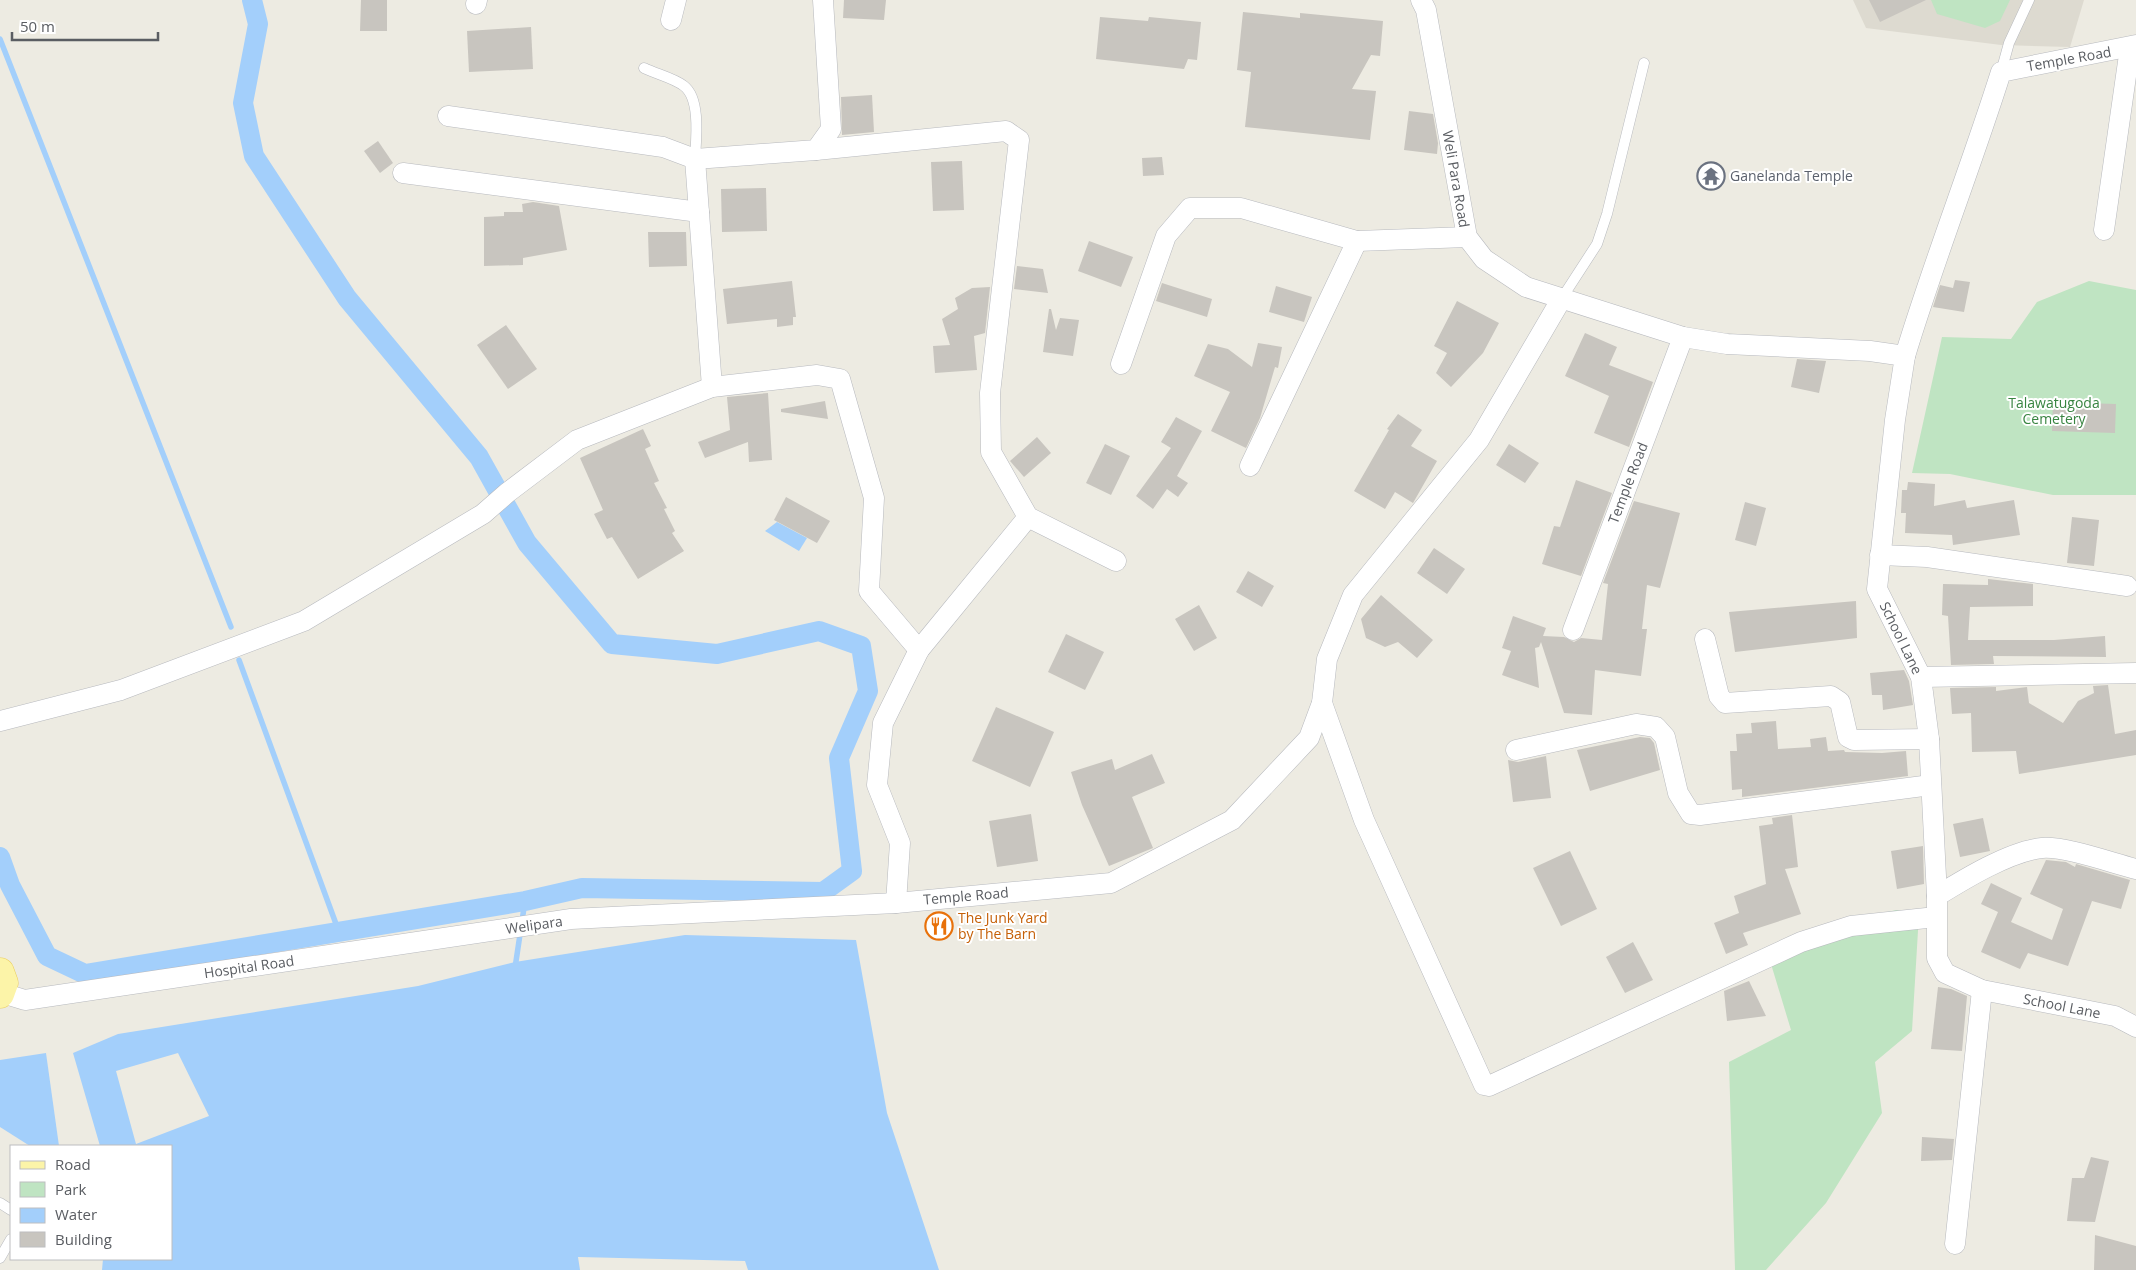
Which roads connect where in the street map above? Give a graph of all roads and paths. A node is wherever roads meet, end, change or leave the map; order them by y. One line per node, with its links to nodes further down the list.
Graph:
1 (676, 0): 5 (street)
2 (823, 0): 11 (street)
3 (1422, 0): 16 (street, Weli Para Road)
4 (2028, 0): 9 (lane)
5 (671, 20)
6 (2133, 47): 9 (street, Temple Road); 15 (street)
7 (1644, 63): 18 (lane)
8 (644, 68): 12 (lane)
9 (2001, 72): 20 (street, School Lane)
10 (448, 116): 12 (street)
11 (816, 150): 12 (street); 24 (street)
12 (695, 159): 14 (street)
13 (403, 173): 14 (street)
14 (699, 212): 22 (street)
15 (2104, 230)
16 (1467, 237): 17 (street); 18 (street, Weli Para Road)
17 (1357, 241): 21 (street); 23 (street)
18 (1562, 298): 19 (street, Weli Para Road); 33 (street)
19 (1683, 337): 20 (street); 28 (street, Temple Road)
20 (1905, 356): 25 (street, School Lane)
21 (1121, 364)
22 (712, 387): 30 (street); 34 (street)
23 (1250, 466)
24 (1028, 517): 26 (street); 30 (street)
25 (1880, 555): 27 (street); 32 (street, School Lane)
26 (1116, 561)
27 (2127, 586)
28 (1573, 630)
29 (1705, 639): 35 (street)
30 (920, 650): 40 (street)
31 (2136, 672): 32 (street)
32 (1921, 677): 35 (street, School Lane)
33 (1322, 702): 40 (street, Temple Road); 41 (street)
34 (0, 721)
35 (1929, 739): 37 (street, School Lane)
36 (1516, 750): 37 (street)
37 (1931, 785): 39 (street, School Lane)
38 (2136, 869): 39 (street)
39 (1936, 896): 41 (street, School Lane)
40 (896, 903): 42 (street, Temple Road)
41 (1936, 917): 45 (street, School Lane)
42 (571, 920): 43 (street, Welipara)
43 (497, 930): 44 (street, Hospital Road)
44 (1, 986)
45 (1982, 990): 46 (street, School Lane); 48 (street)
46 (2136, 1027)
47 (10, 1241): 49 (lane)
48 (1955, 1244)
49 (0, 1258)

